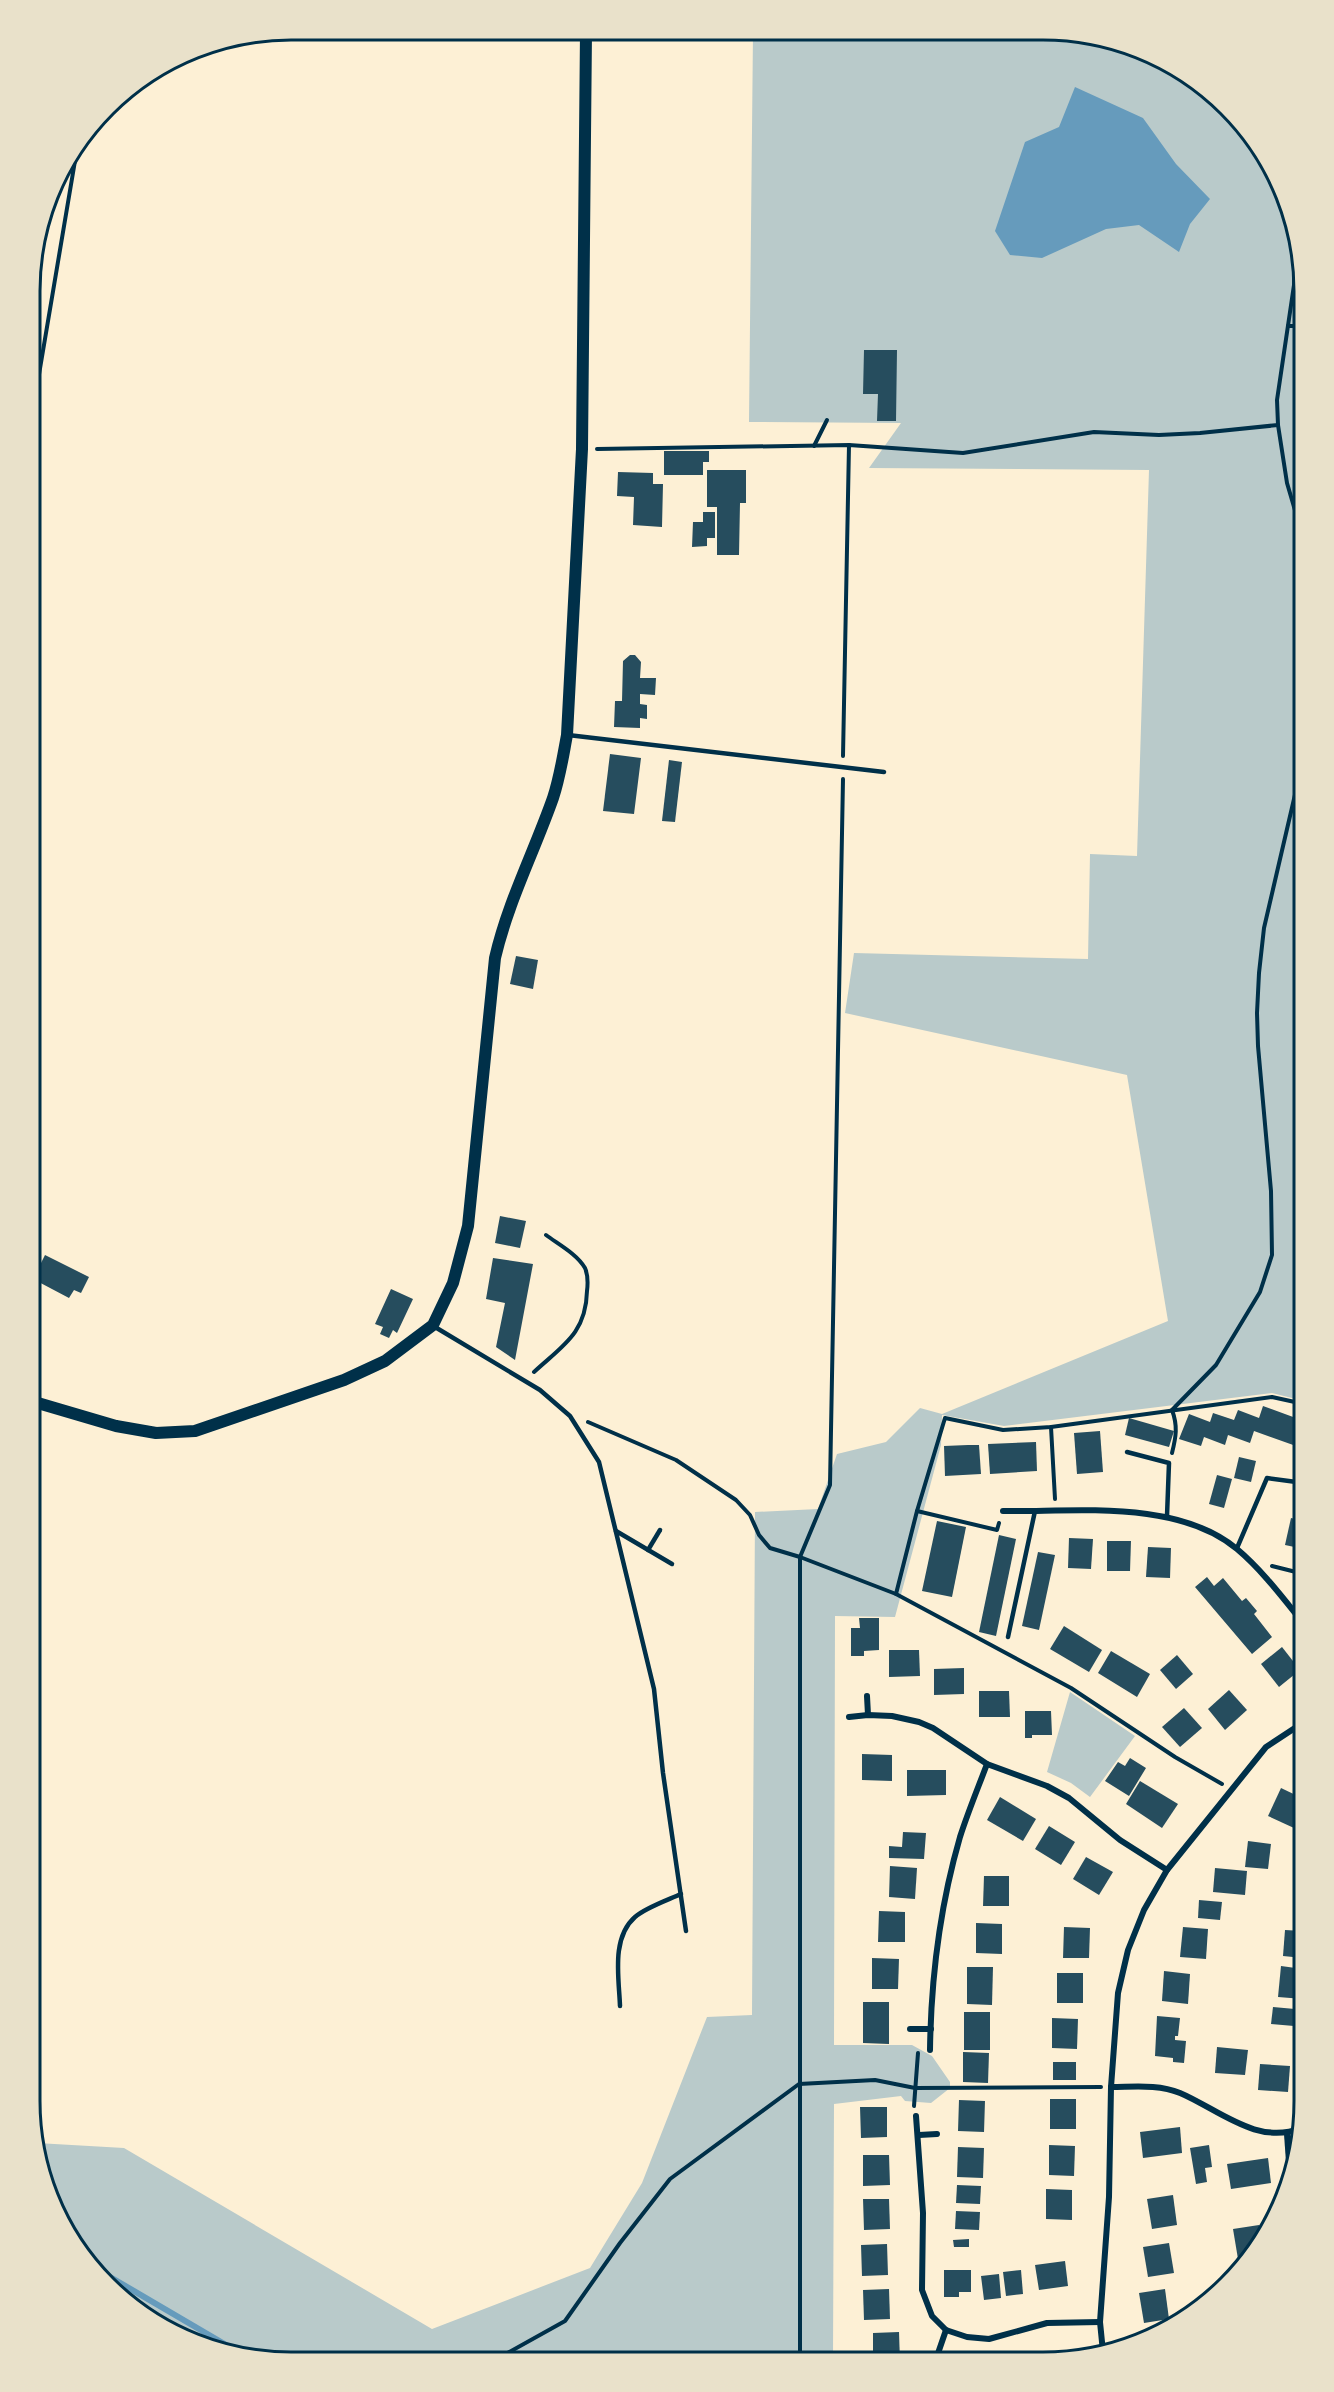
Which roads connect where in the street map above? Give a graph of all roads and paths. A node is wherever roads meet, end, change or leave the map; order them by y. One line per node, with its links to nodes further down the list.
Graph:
1 (586, 40): 11 (main road)
2 (74, 166): 6 (path)
3 (1294, 287): 4 (path)
4 (1288, 326): 5 (path); 8 (path)
5 (1294, 326)
6 (40, 369)
7 (827, 420): 10 (path)
8 (1278, 425): 9 (path); 12 (path)
9 (849, 445): 10 (path); 14 (path)
10 (814, 446): 11 (path)
11 (582, 449): 13 (main road)
12 (1294, 507)
13 (567, 735): 14 (lane); 18 (main road)
14 (843, 768): 15 (lane); 37 (path)
15 (884, 772)
16 (1294, 799): 22 (path)
17 (546, 1235): 19 (path)
18 (433, 1325): 19 (lane); 21 (main road)
19 (524, 1381): 23 (lane)
20 (1294, 1402): 22 (path)
21 (40, 1404)
22 (1172, 1410): 24 (path); 26 (path)
23 (570, 1416): 34 (lane); 37 (path)
24 (1051, 1427): 28 (path); 29 (path)
25 (1127, 1452): 26 (lane)
26 (1169, 1462): 32 (lane)
27 (1294, 1482): 35 (lane)
28 (1055, 1509): 31 (street); 32 (street)
29 (917, 1511): 30 (path); 39 (path)
30 (1003, 1511): 31 (street)
31 (1035, 1511): 41 (lane)
32 (1167, 1516): 35 (street)
33 (660, 1530): 36 (lane)
34 (616, 1531): 36 (lane); 49 (lane)
35 (1237, 1548): 40 (street)
36 (648, 1550): 38 (lane)
37 (800, 1557): 39 (path); 56 (path)
38 (672, 1564)
39 (896, 1594): 47 (path)
40 (1294, 1612)
41 (1008, 1637)
42 (867, 1696): 43 (street)
43 (868, 1715): 44 (street); 46 (street)
44 (849, 1717)
45 (1294, 1729): 47 (street)
46 (987, 1764): 48 (street); 53 (street)
47 (1231, 1789): 48 (street)
48 (1167, 1870): 57 (street)
49 (681, 1894): 50 (lane); 51 (lane)
50 (686, 1930)
51 (620, 2006)
52 (910, 2029): 53 (street)
53 (931, 2029): 54 (street)
54 (930, 2040): 55 (street); 58 (path)
55 (930, 2050)
56 (799, 2084): 58 (path); 68 (path); 69 (path)
57 (1111, 2087): 58 (path); 62 (street); 65 (street)
58 (915, 2088): 59 (path)
59 (916, 2116): 63 (street)
60 (1291, 2132): 62 (street)
61 (938, 2134): 63 (street)
62 (1287, 2134): 64 (street)
63 (919, 2135): 66 (street)
64 (1288, 2153)
65 (1100, 2322): 66 (street); 67 (street)
66 (946, 2330): 70 (street)
67 (1102, 2345)
68 (509, 2352)
69 (801, 2352)
70 (938, 2352)

